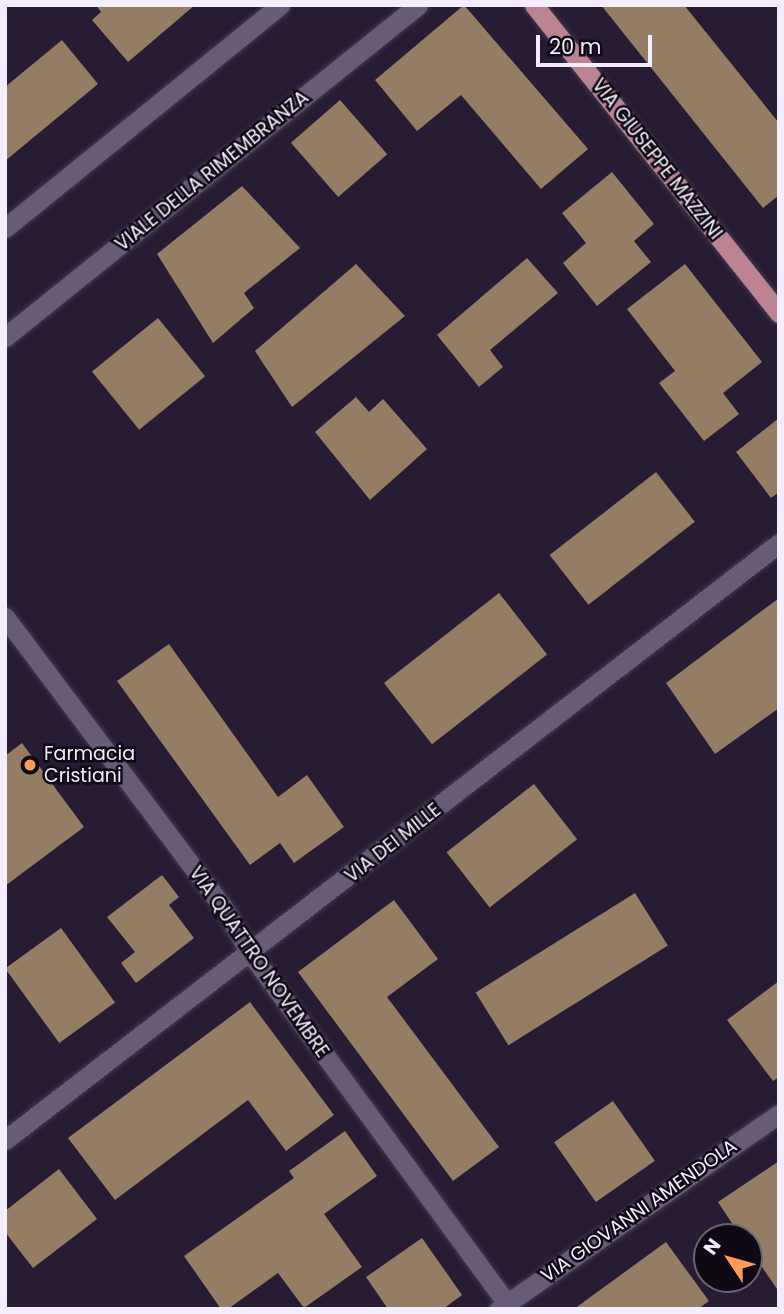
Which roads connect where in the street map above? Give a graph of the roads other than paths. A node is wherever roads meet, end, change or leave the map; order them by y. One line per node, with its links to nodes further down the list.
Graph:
1 (280, 5): 4 (street)
2 (418, 5): 6 (street, VIALE DELLA RIMEMBRANZA)
3 (534, 5): 5 (main road, VIA GIUSEPPE MAZZINI)
4 (5, 228)
5 (779, 313)
6 (5, 337)
7 (779, 543): 9 (street, VIA DEI MILLE)
8 (5, 617): 9 (street, VIA QUATTRO NOVEMBRE)
9 (251, 954): 11 (street, VIA DEI MILLE); 12 (street, VIA QUATTRO NOVEMBRE)
10 (779, 1114): 12 (street, VIA GIOVANNI AMENDOLA)
11 (5, 1140)
12 (506, 1307)

